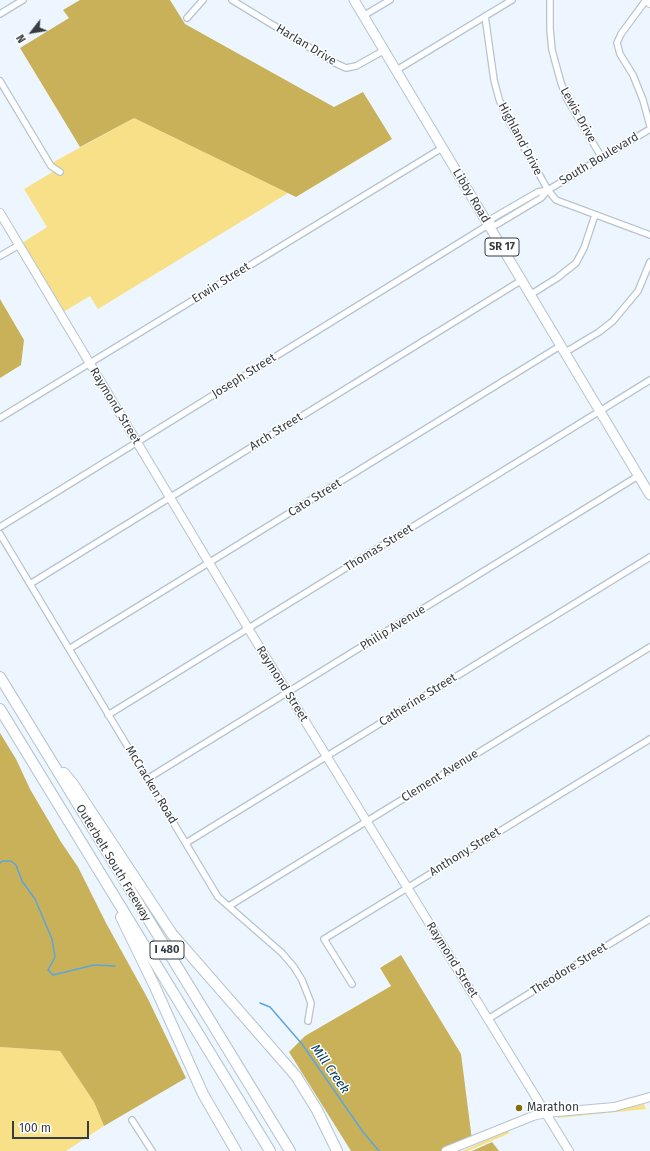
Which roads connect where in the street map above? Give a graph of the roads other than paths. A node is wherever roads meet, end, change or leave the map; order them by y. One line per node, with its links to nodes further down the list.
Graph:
1 (24, 0): 10 (street)
2 (203, 0): 13 (street)
3 (232, 0): 14 (street, Harlan Drive)
4 (354, 0): 11 (main road, Libby Road / SR 17)
5 (390, 0): 11 (street)
6 (512, 0): 12 (street)
7 (550, 0): 19 (street, Lewis Drive)
8 (646, 0): 9 (street); 17 (street)
9 (650, 3)
10 (0, 14)
11 (363, 16): 14 (main road, Libby Road / SR 17)
12 (486, 16): 15 (street); 21 (street, Highland Drive)
13 (187, 18)
14 (383, 51): 15 (main road, Libby Road / SR 17)
15 (395, 70): 18 (main road, Libby Road / SR 17)
16 (0, 81): 20 (street)
17 (650, 128): 19 (street, South Boulevard)
18 (442, 148): 24 (main road, Libby Road / SR 17); 32 (street, Erwin Street)
19 (602, 158): 21 (street, South Boulevard)
20 (60, 172)
21 (548, 190): 23 (street, Highland Drive); 24 (street, South Boulevard)
22 (0, 214): 26 (street, Raymond Street)
23 (595, 215): 25 (street, Highland Drive); 30 (street)
24 (488, 225): 29 (main road, Libby Road / SR 17); 36 (street, Joseph Street)
25 (650, 235)
26 (19, 245): 27 (street); 32 (street, Raymond Street)
27 (0, 256)
28 (650, 262): 31 (street, Cato Street)
29 (522, 280): 30 (main road, Libby Road / SR 17); 39 (street, Arch Street)
30 (530, 295): 31 (main road, Libby Road / SR 17)
31 (562, 349): 34 (main road, Libby Road / SR 17); 43 (street, Cato Street)
32 (89, 364): 35 (street, Erwin Street); 36 (street, Raymond Street)
33 (650, 380): 34 (street, Thomas Street)
34 (599, 412): 37 (main road, Libby Road / SR 17); 45 (street, Thomas Street)
35 (0, 418)
36 (136, 443): 39 (street, Raymond Street); 40 (street, Joseph Street)
37 (638, 476): 38 (main road, Libby Road / SR 17); 49 (street, Philip Avenue)
38 (650, 495)
39 (169, 498): 43 (street, Raymond Street); 44 (street, Arch Street)
40 (0, 526)
41 (0, 534): 44 (street, McCracken Road)
42 (650, 557): 54 (street, Catherine Street)
43 (209, 563): 45 (street, Raymond Street); 47 (street, Cato Street)
44 (30, 584): 47 (street, McCracken Road)
45 (248, 629): 49 (street, Raymond Street); 51 (street, Thomas Street)
46 (650, 647): 56 (street, Clement Avenue)
47 (69, 649): 51 (street, McCracken Road)
48 (0, 677): 53 (highway, Outerbelt South Freeway / I 480)
49 (287, 693): 54 (street, Raymond Street); 55 (street, Philip Avenue)
50 (0, 709): 58 (highway, Outerbelt South Freeway / I 480)
51 (108, 715): 55 (street, McCracken Road)
52 (650, 739): 59 (street, Anthony Street)
53 (44, 749): 71 (highway, Outerbelt South Freeway / I 480); 72 (highway)
54 (327, 757): 56 (street, Raymond Street); 57 (street, Catherine Street)
55 (147, 779): 57 (street, McCracken Road)
56 (366, 821): 59 (street, Raymond Street); 60 (street, Clement Avenue)
57 (186, 843): 60 (street, McCracken Road)
58 (109, 888): 69 (highway); 70 (highway, Outerbelt South Freeway / I 480)
59 (407, 888): 62 (street, Anthony Street); 63 (street, Raymond Street)
60 (229, 906): 64 (street, McCracken Road)
61 (650, 919): 63 (street, Theodore Street)
62 (352, 984)
63 (488, 1019): 66 (street, Raymond Street)
64 (308, 1021)
65 (650, 1097): 66 (street)
66 (546, 1113): 73 (street); 74 (street, Raymond Street)
67 (132, 1120): 68 (street)
68 (152, 1151)
69 (236, 1151)
70 (270, 1151)
71 (290, 1151)
72 (337, 1151)
73 (446, 1151)
74 (569, 1151)

